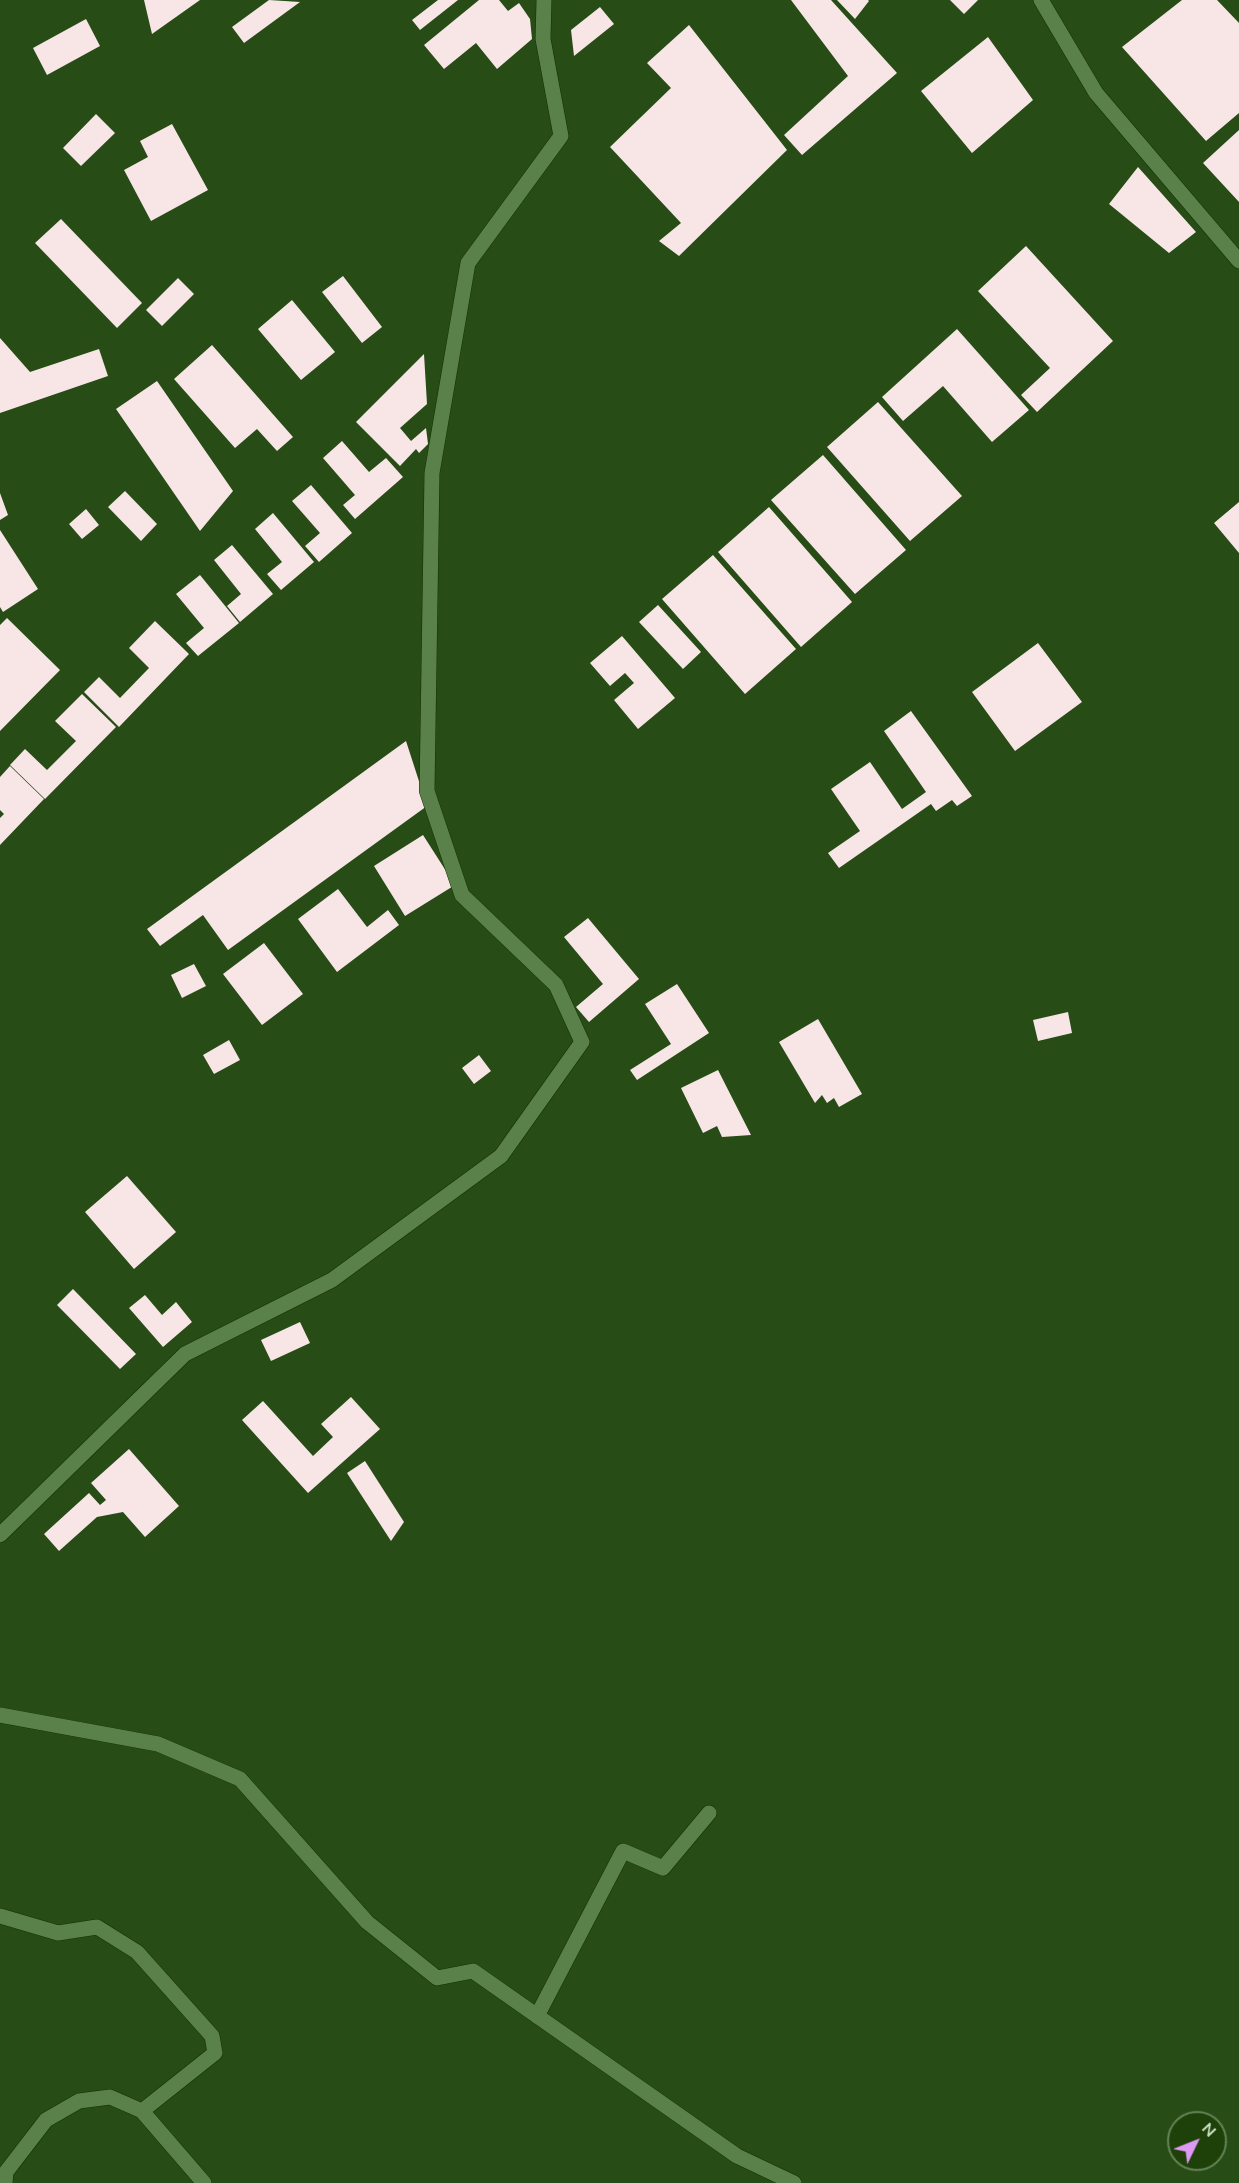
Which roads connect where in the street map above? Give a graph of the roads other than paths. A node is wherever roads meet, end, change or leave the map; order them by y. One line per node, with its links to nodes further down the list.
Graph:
1 (544, 0): 4 (street)
2 (1041, 0): 3 (street)
3 (1239, 261)
4 (0, 1535)
5 (0, 1715): 8 (street)
6 (709, 1813): 8 (street)
7 (0, 1916): 9 (street)
8 (537, 2016): 12 (street)
9 (142, 2111): 10 (street); 11 (street)
10 (5, 2183)
11 (204, 2183)
12 (794, 2183)

